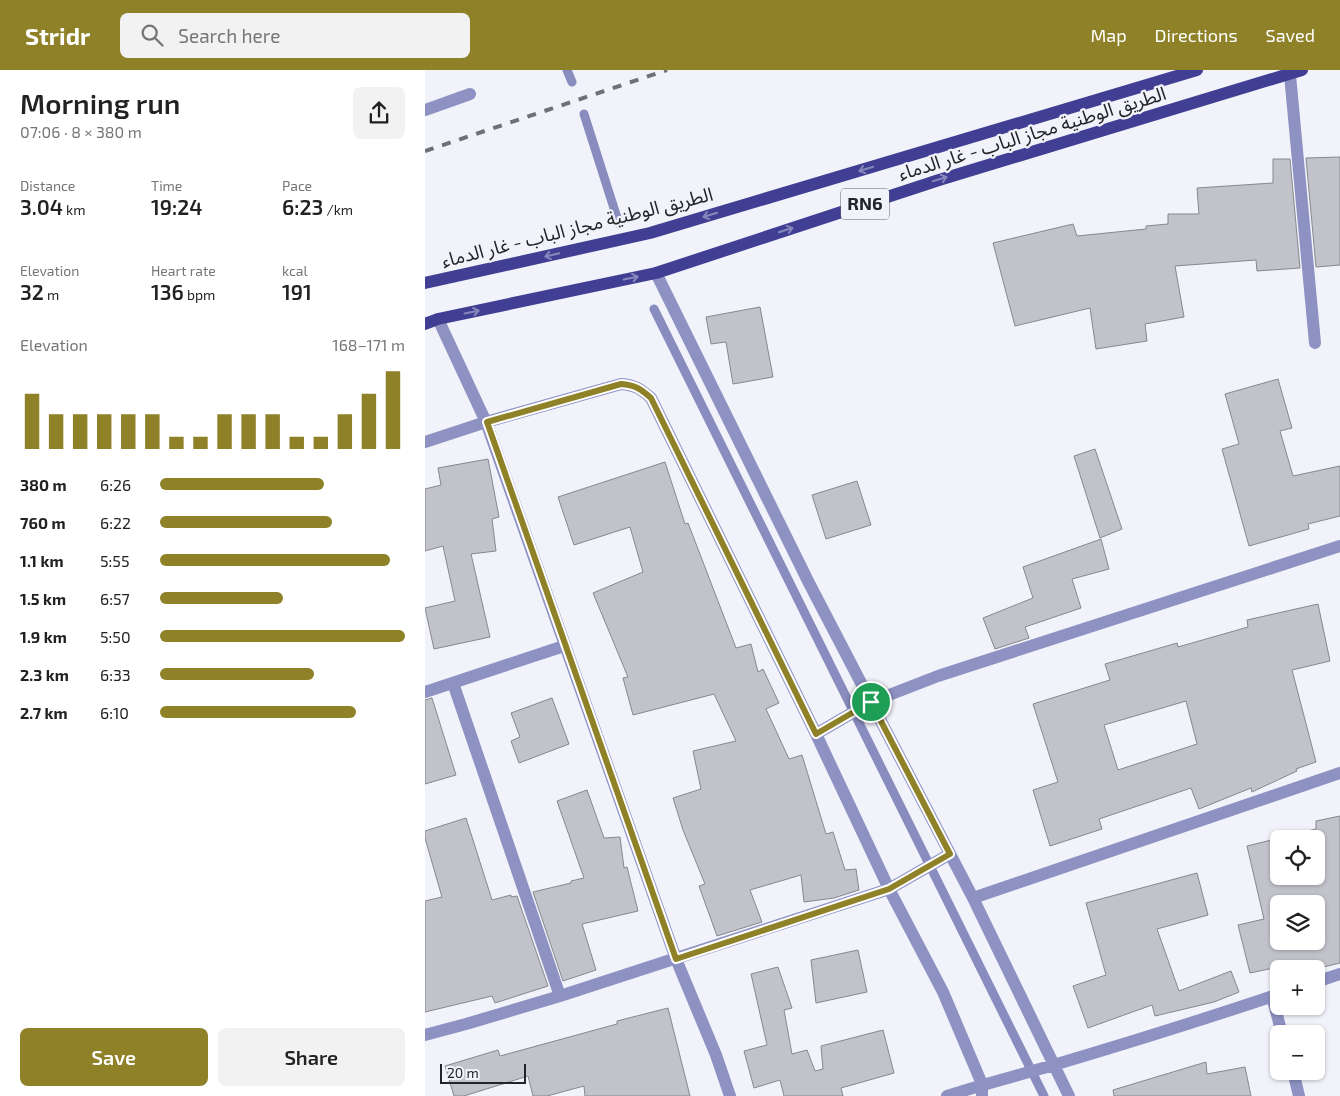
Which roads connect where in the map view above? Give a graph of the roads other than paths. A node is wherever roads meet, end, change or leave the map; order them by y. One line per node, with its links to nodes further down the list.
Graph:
1 (1197, 70): 6 (main road, الطريق الوطنية مجاز الباب - غار الدماء / RN6, one-way to 6)
2 (1296, 72): 5 (main road, الطريق الوطنية مجاز الباب - غار الدماء / RN6, one-way to 2); 9 (street)
3 (469, 94): 4 (street)
4 (425, 110)
5 (656, 273): 7 (main road, الطريق الوطنية مجاز الباب - غار الدماء / RN6, one-way to 5); 16 (street)
6 (425, 283)
7 (439, 319): 8 (main road, الطريق الوطنية مجاز الباب - غار الدماء / RN6); 10 (street)
8 (425, 324)
9 (1315, 343)
10 (487, 422): 11 (street); 13 (street); 17 (street)
11 (425, 442)
12 (1340, 546): 16 (street)
13 (564, 646): 14 (street); 22 (street)
14 (453, 683): 15 (street); 25 (street)
15 (425, 692)
16 (871, 702): 17 (street); 19 (street)
17 (816, 734): 20 (street)
18 (1340, 773): 21 (street)
19 (950, 854): 20 (street); 21 (street)
20 (889, 889): 22 (street); 30 (street)
21 (973, 898): 28 (street)
22 (676, 959): 25 (street); 31 (street)
23 (1340, 974): 24 (street)
24 (1325, 979)
25 (560, 996): 27 (street)
26 (1270, 997): 28 (street)
27 (425, 1034)
28 (1054, 1065): 30 (street); 33 (street)
29 (1295, 1080): 34 (street)
30 (982, 1090): 32 (street)
31 (730, 1096)
32 (947, 1096)
33 (1069, 1096)
34 (1299, 1096)

